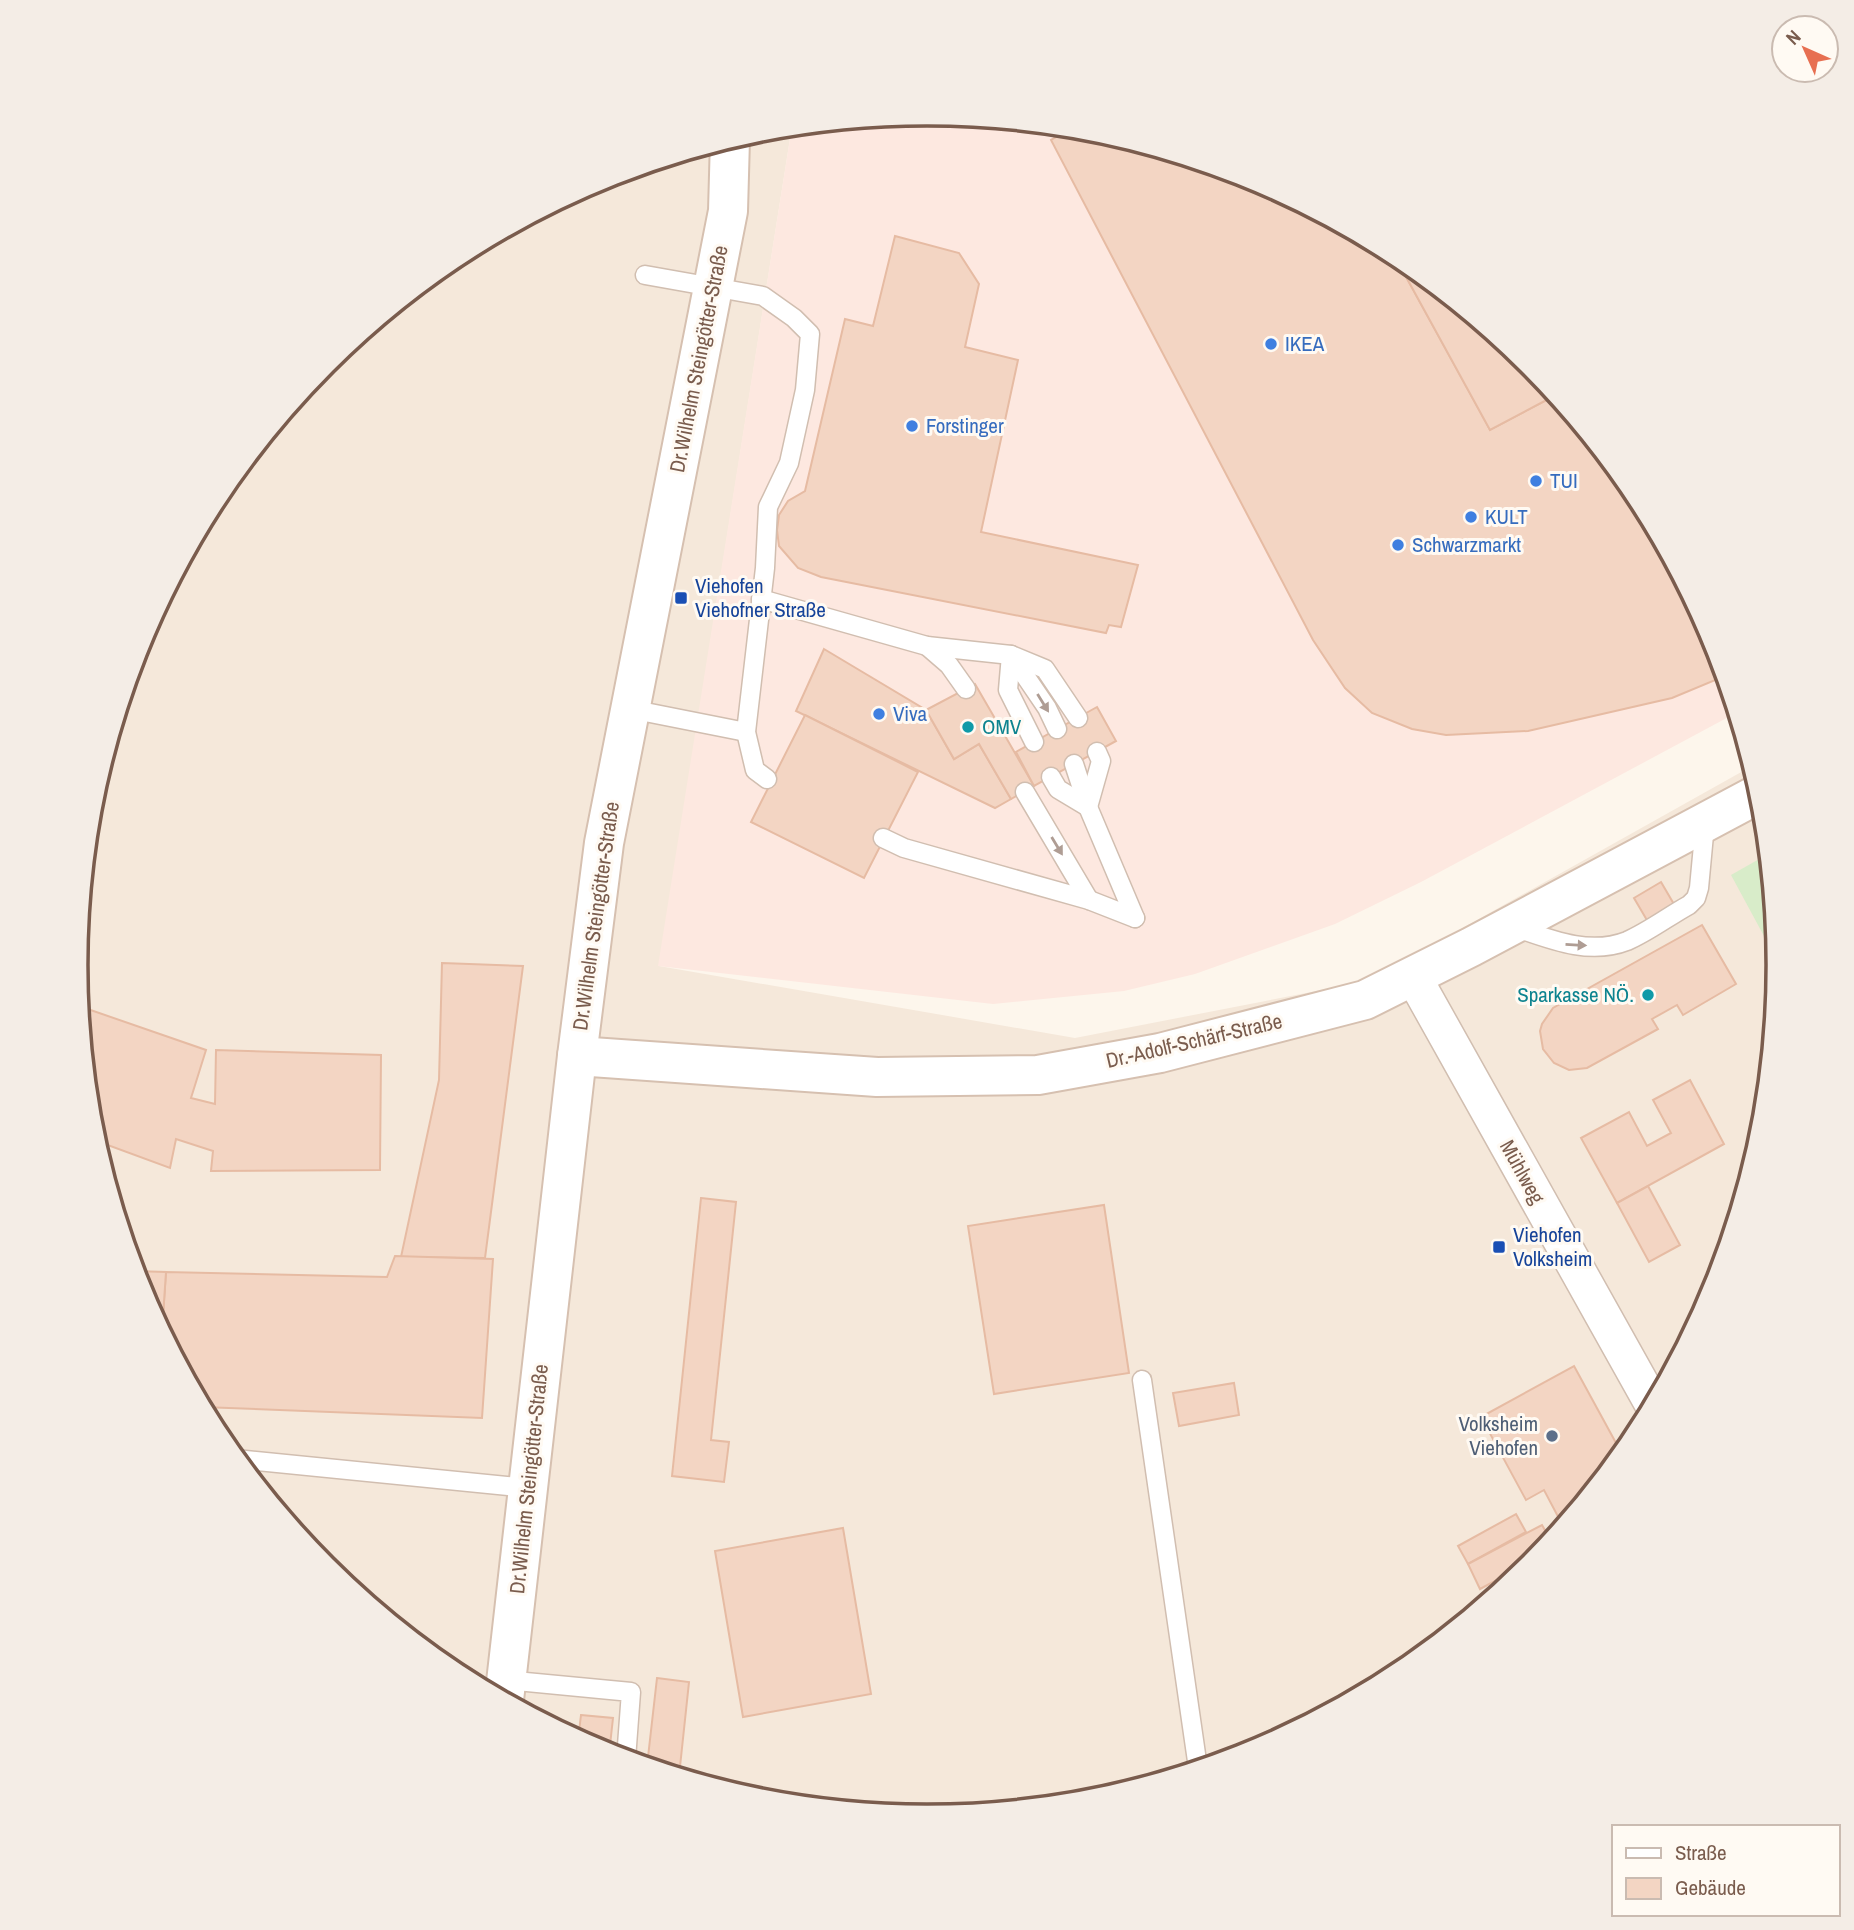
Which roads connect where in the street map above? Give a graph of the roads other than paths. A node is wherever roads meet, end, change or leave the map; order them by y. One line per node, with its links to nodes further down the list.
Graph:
1 (730, 150): 3 (main road, Dr.Wilhelm Steingötter-Straße)
2 (645, 275): 3 (lane)
3 (713, 285): 4 (lane); 8 (main road, Dr.Wilhelm Steingötter-Straße)
4 (761, 599): 5 (lane); 11 (lane)
5 (927, 646): 6 (lane); 7 (lane)
6 (1011, 655): 9 (lane); 10 (lane, one-way to 10); 12 (lane)
7 (966, 689)
8 (630, 709): 11 (lane); 25 (main road, Dr.Wilhelm Steingötter-Straße)
9 (1078, 718)
10 (1058, 729)
11 (746, 732): 16 (lane)
12 (1034, 742)
13 (1097, 752): 19 (lane)
14 (1074, 764): 19 (lane)
15 (1051, 777): 19 (lane)
16 (766, 779)
17 (1025, 792): 22 (lane, one-way to 22)
18 (1749, 799): 20 (main road, Dr.-Adolf-Schärf-Straße)
19 (1088, 807): 22 (lane)
20 (1705, 822): 23 (main road, Dr.-Adolf-Schärf-Straße); 23 (lane, one-way to 20)
21 (884, 838): 22 (lane)
22 (1089, 900)
23 (1511, 926): 24 (main road, Dr.-Adolf-Schärf-Straße)
24 (1413, 976): 25 (main road, Dr.-Adolf-Schärf-Straße); 27 (street, Mühlweg)
25 (577, 1056): 29 (main road, Dr.Wilhelm Steingötter-Straße)
26 (1142, 1380): 32 (lane)
27 (1648, 1395)
28 (250, 1460): 29 (lane)
29 (527, 1488): 30 (main road, Dr.Wilhelm Steingötter-Straße)
30 (505, 1690): 31 (lane)
31 (627, 1749)
32 (1197, 1760)

